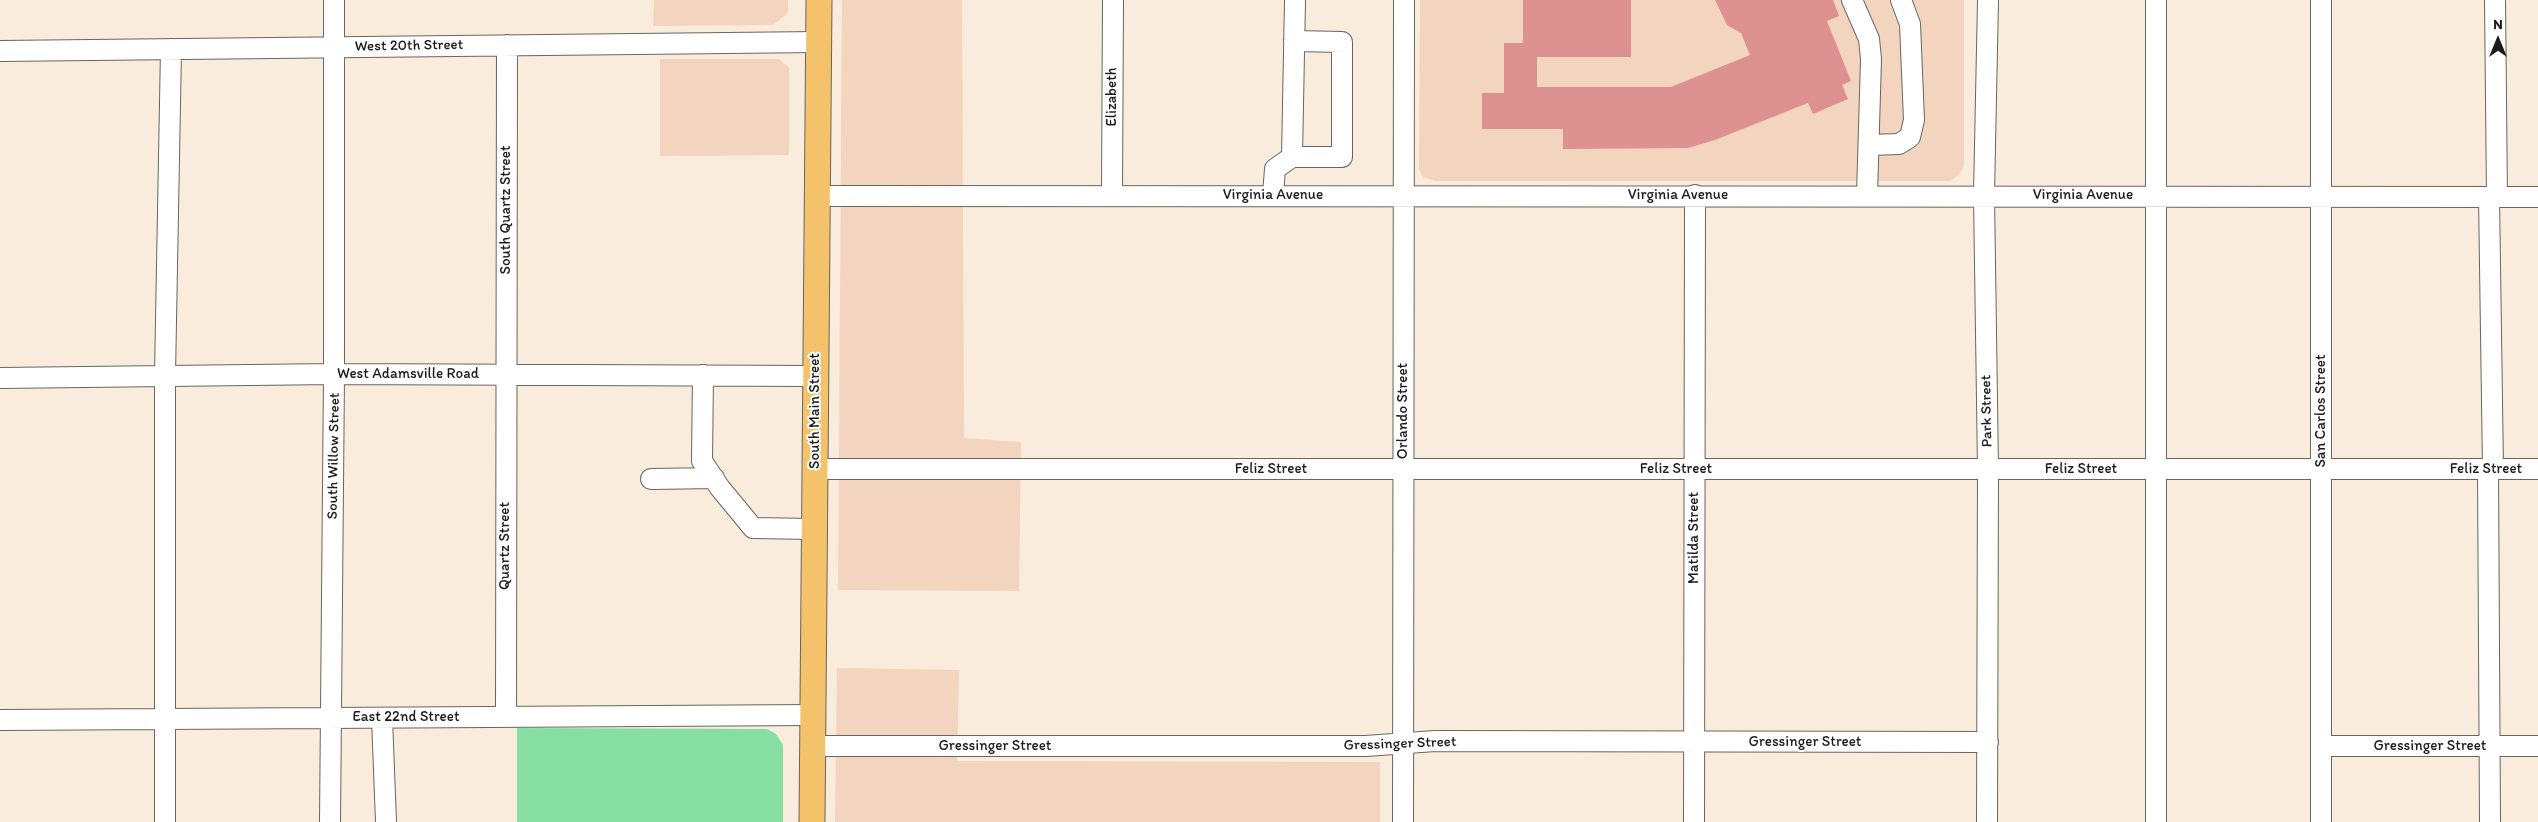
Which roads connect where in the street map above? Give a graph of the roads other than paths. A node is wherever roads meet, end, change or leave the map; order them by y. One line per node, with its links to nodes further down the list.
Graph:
1 (334, 0): 15 (street, South Willow Street)
2 (819, 0): 13 (main road, South Main Street)
3 (1112, 0): 21 (street, Elizabeth)
4 (1295, 0): 12 (street)
5 (1404, 0): 20 (street, Orlando Street)
6 (1852, 0): 18 (street)
7 (1901, 0): 18 (street)
8 (1988, 0): 25 (street, Park Street)
9 (2156, 0): 27 (street)
10 (2321, 0): 28 (street, San Carlos Street)
11 (2496, 0): 29 (street)
12 (1294, 41): 19 (street); 19 (street)
13 (818, 42): 14 (street, West 20th Street); 26 (main road, South Main Street)
14 (506, 45): 15 (street, West 20th Street); 32 (street, South Quartz Street)
15 (334, 47): 16 (street, West 20th Street); 31 (street, South Willow Street)
16 (171, 49): 17 (street, West 20th Street); 33 (street)
17 (0, 51)
18 (1869, 145): 24 (street)
19 (1292, 156): 22 (street)
20 (1404, 194): 22 (street, Virginia Avenue); 23 (street, Virginia Avenue); 37 (street, Orlando Street)
21 (1112, 195): 22 (street, Virginia Avenue); 26 (street, Virginia Avenue)
22 (1273, 195)
23 (1695, 195): 24 (street, Virginia Avenue); 38 (street, Matilda Street)
24 (1867, 195): 25 (street, Virginia Avenue)
25 (1984, 195): 27 (street, Virginia Avenue); 39 (street, Park Street)
26 (817, 196): 35 (main road, South Main Street)
27 (2155, 196): 28 (street, Virginia Avenue); 40 (street)
28 (2321, 196): 29 (street, Virginia Avenue); 41 (street, San Carlos Street)
29 (2493, 197): 30 (street, Virginia Avenue); 42 (street)
30 (2538, 197)
31 (334, 374): 32 (street, West Adamsville Road); 33 (street, West Adamsville Road); 50 (street, South Willow Street)
32 (505, 374): 34 (street, West Adamsville Road); 49 (street, Quartz Street)
33 (165, 375): 36 (street, West Adamsville Road); 52 (street)
34 (703, 375): 35 (street, West Adamsville Road); 45 (street)
35 (816, 376): 44 (main road, South Main Street)
36 (0, 378)
37 (1403, 469): 38 (street, Feliz Street); 44 (street, Feliz Street); 56 (street, Orlando Street)
38 (1694, 469): 39 (street, Feliz Street); 54 (street, Matilda Street)
39 (1988, 469): 40 (street, Feliz Street); 55 (street, Park Street)
40 (2157, 469): 41 (street, Feliz Street); 68 (street)
41 (2321, 469): 42 (street, Feliz Street); 58 (street, San Carlos Street)
42 (2490, 469): 43 (street, Feliz Street); 59 (street)
43 (2538, 469)
44 (815, 470): 47 (main road, South Main Street)
45 (714, 478): 46 (street); 47 (street)
46 (651, 479)
47 (814, 529): 48 (main road, South Main Street)
48 (813, 715): 49 (street, East 22nd Street); 57 (main road, South Main Street)
49 (506, 717): 51 (street, East 22nd Street)
50 (331, 718): 51 (street, East 22nd Street); 52 (street, East 22nd Street); 62 (street, South Willow Street)
51 (382, 718): 63 (street)
52 (165, 719): 53 (street, East 22nd Street); 61 (street)
53 (0, 720)
54 (1694, 741): 55 (street, Gressinger Street); 56 (street, Gressinger Street); 66 (street, Matilda Street)
55 (1988, 742): 67 (street, Park Street)
56 (1403, 744): 57 (street, Gressinger Street); 65 (street, Orlando Street)
57 (812, 746): 64 (main road, South Main Street)
58 (2321, 746): 59 (street, Gressinger Street); 69 (street, San Carlos Street)
59 (2490, 746): 60 (street, Gressinger Street); 70 (street)
60 (2538, 746)
61 (165, 822)
62 (330, 822)
63 (386, 822)
64 (812, 822)
65 (1403, 822)
66 (1694, 822)
67 (1987, 822)
68 (2156, 822)
69 (2320, 822)
70 (2490, 822)

